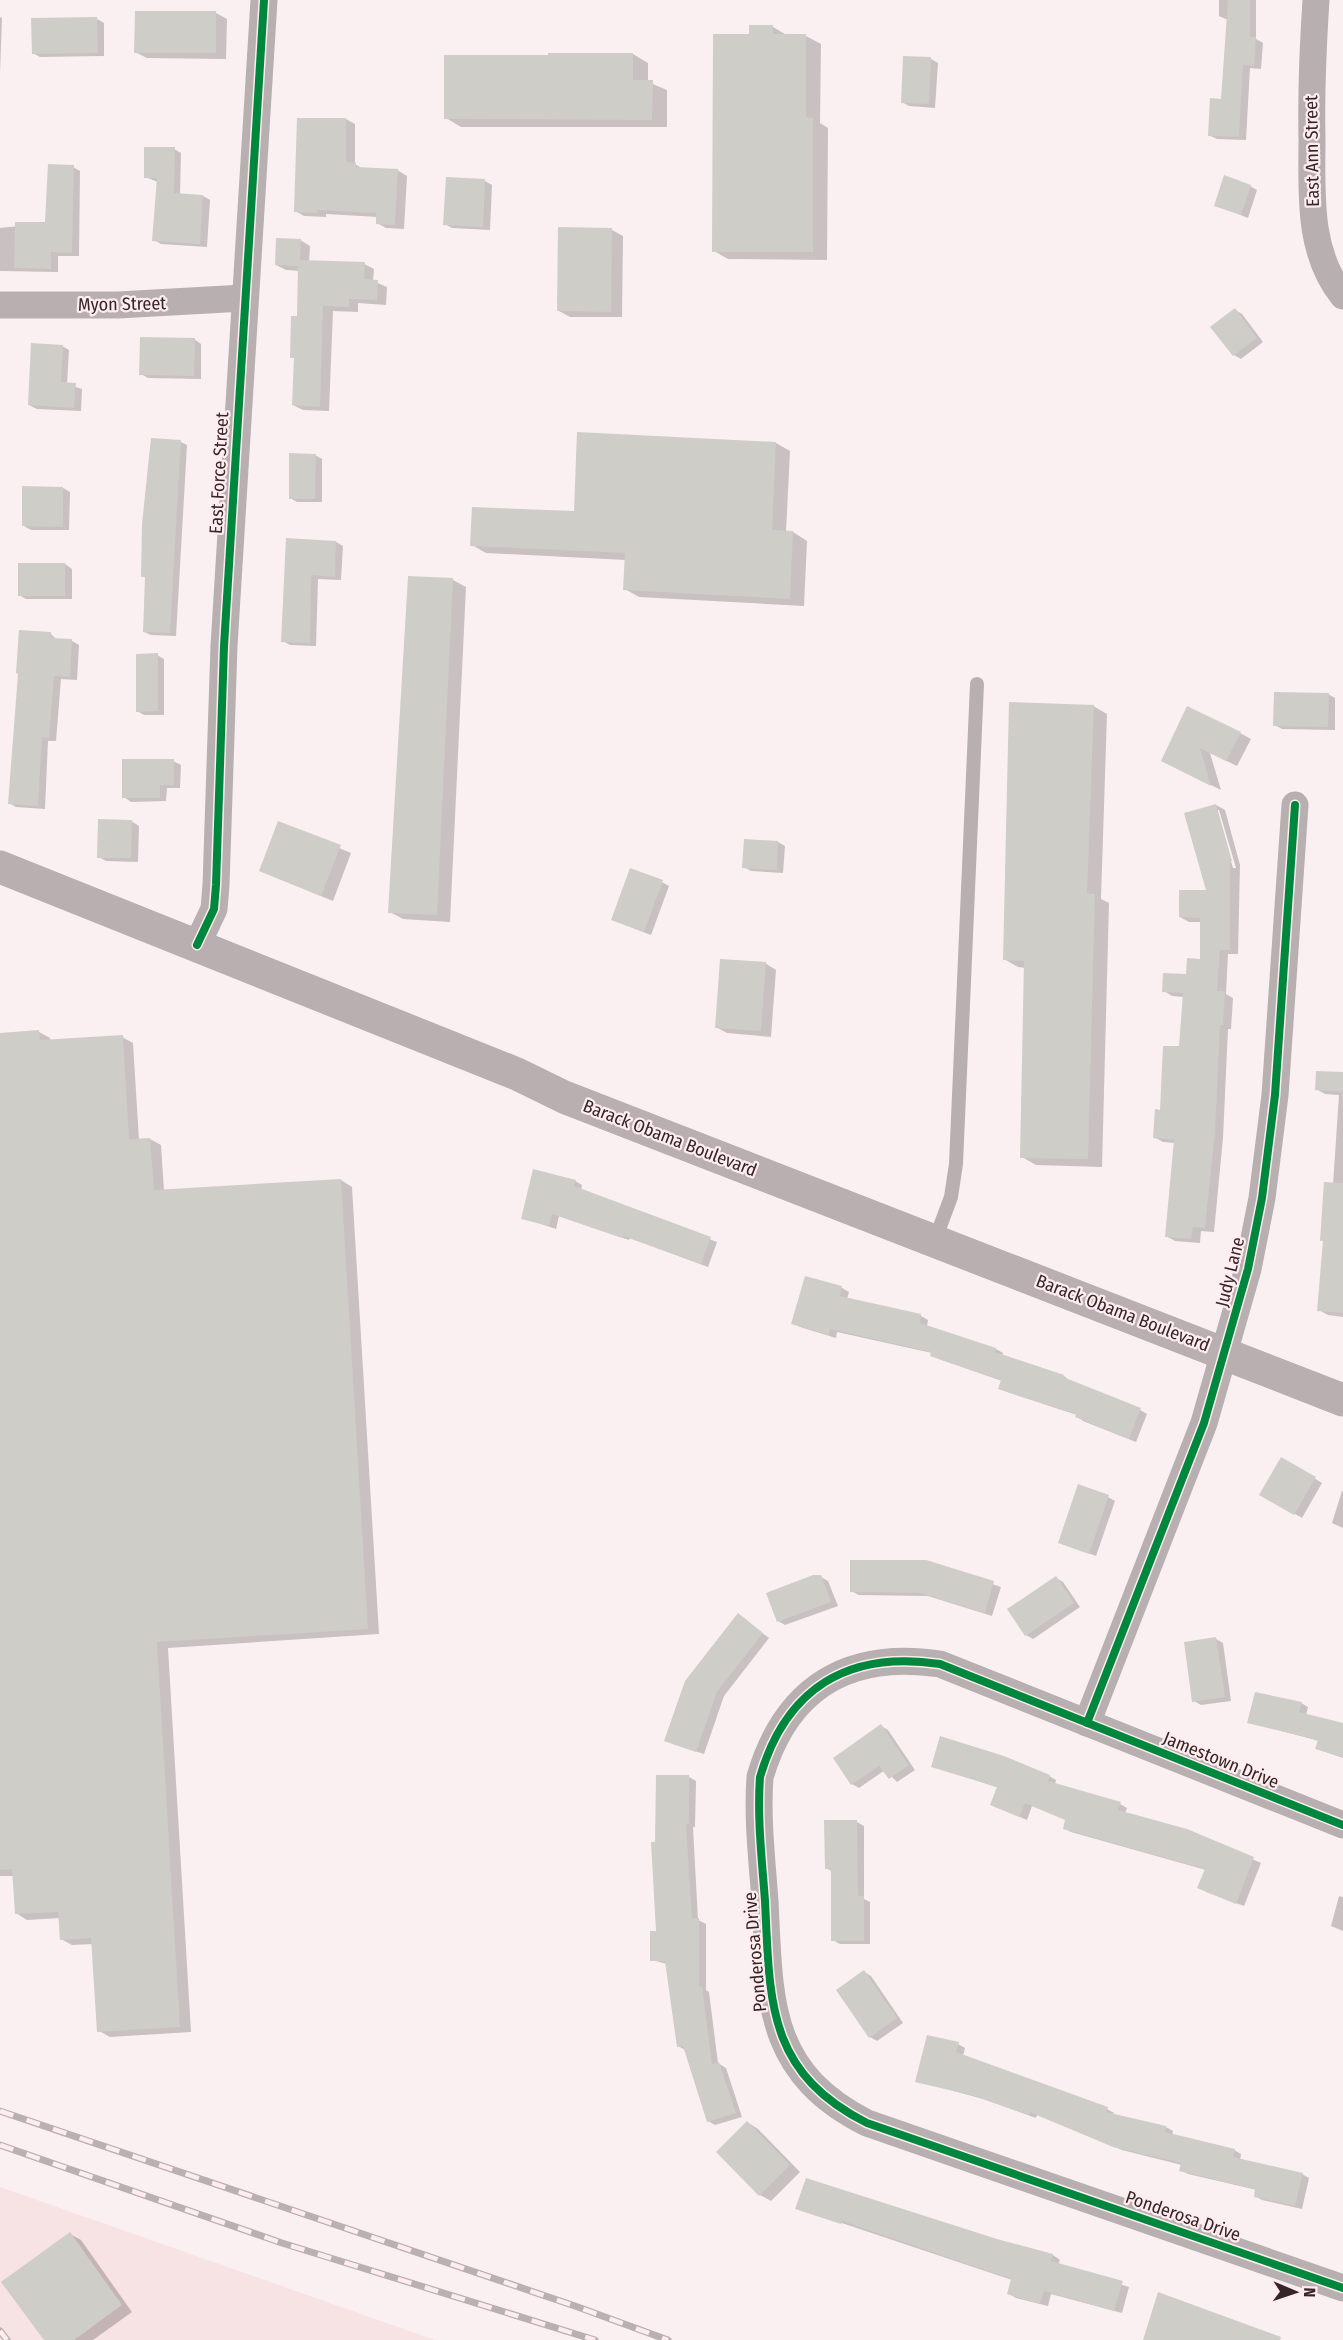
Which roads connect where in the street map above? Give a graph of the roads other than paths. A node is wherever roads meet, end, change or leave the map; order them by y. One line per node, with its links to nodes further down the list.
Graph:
1 (264, 0): 4 (street, East Force Street)
2 (1316, 0): 3 (street, East Ann Street)
3 (1343, 296)
4 (244, 298): 5 (street, Myon Street); 9 (street, East Force Street)
5 (0, 306)
6 (976, 684): 10 (lane)
7 (1295, 805): 11 (street, Judy Lane)
8 (0, 867): 9 (main road, Barack Obama Boulevard)
9 (197, 945): 10 (main road, Barack Obama Boulevard)
10 (935, 1240): 11 (main road, Barack Obama Boulevard)
11 (1225, 1353): 12 (main road, Barack Obama Boulevard); 13 (street, Judy Lane)
12 (1343, 1400)
13 (1088, 1723): 14 (street, Jamestown Drive); 15 (street, Ponderosa Drive)
14 (1343, 1825)
15 (1343, 2288)

